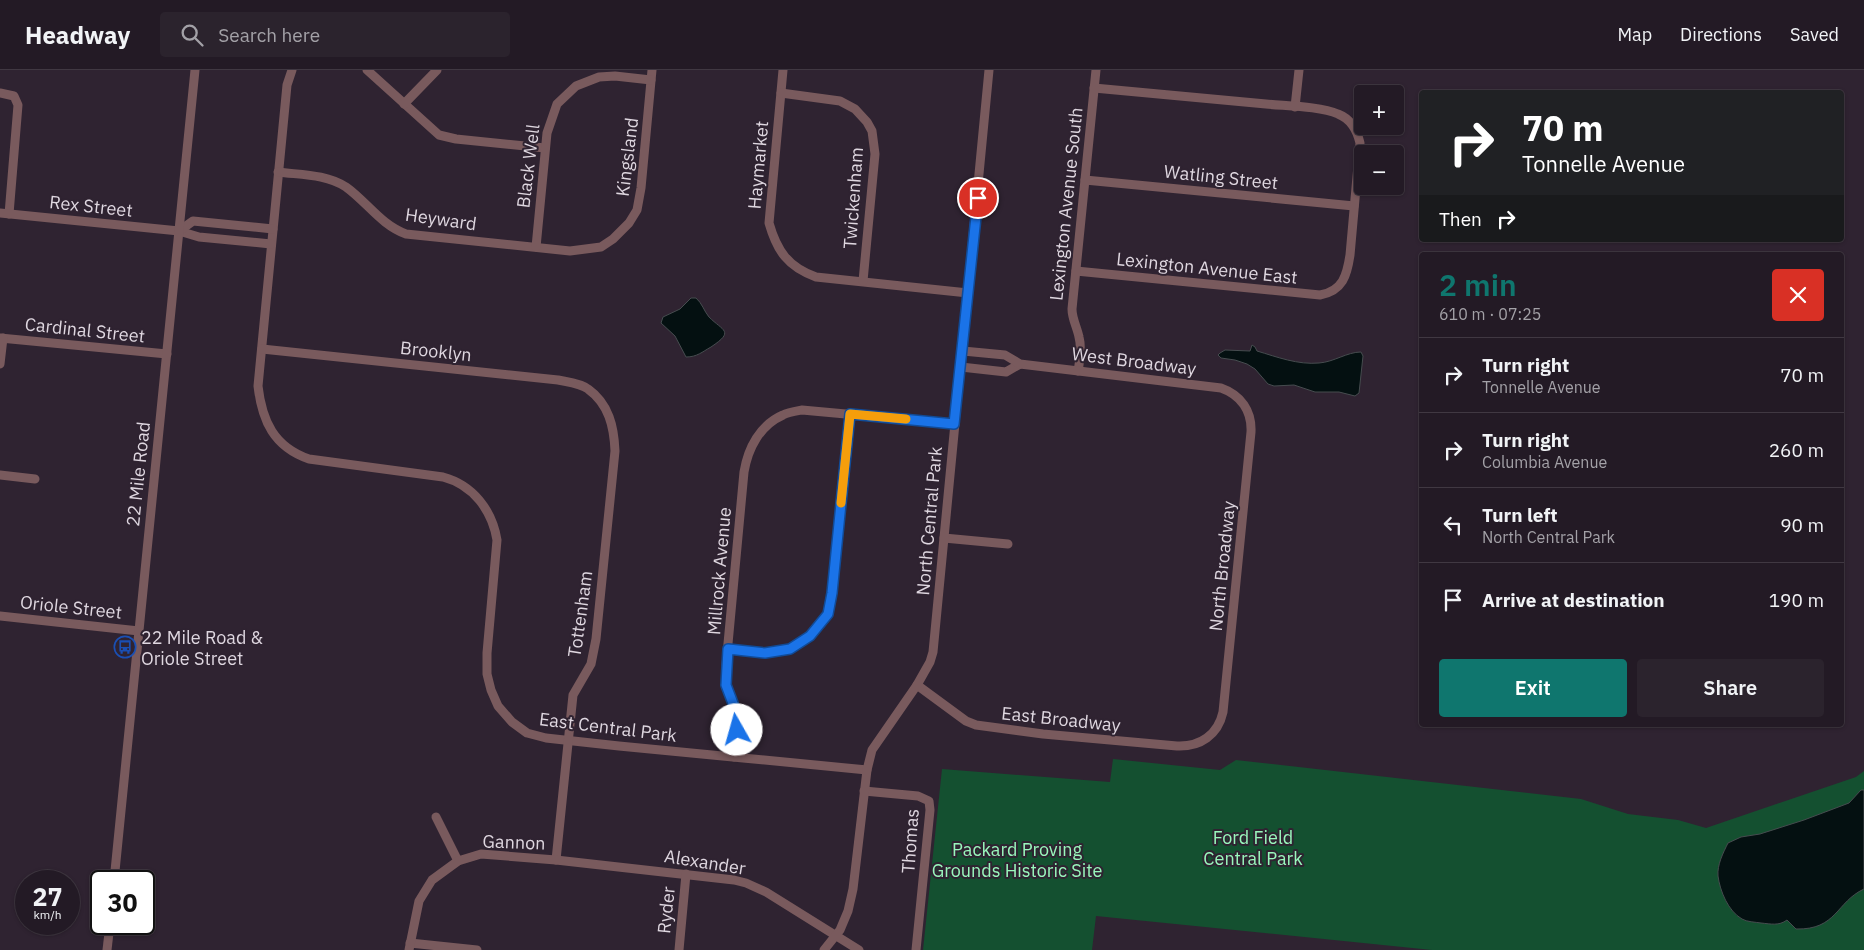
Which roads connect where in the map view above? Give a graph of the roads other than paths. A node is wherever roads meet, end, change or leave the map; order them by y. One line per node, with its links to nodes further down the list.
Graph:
1 (195, 70): 22 (street, 22 Mile Road)
2 (292, 70): 17 (street)
3 (367, 70): 14 (street)
4 (437, 70): 14 (street)
5 (652, 70): 10 (street, Kingsland)
6 (784, 70): 13 (street, Haymarket)
7 (990, 70): 28 (street, North Central Park)
8 (1096, 70): 11 (street, Lexington Avenue South)
9 (1299, 70): 15 (street)
10 (651, 80): 16 (street, Black Well); 23 (street, Kingsland)
11 (1094, 88): 15 (street); 18 (street, Lexington Avenue South)
12 (0, 93): 20 (street)
13 (781, 93): 27 (street, Haymarket); 27 (street, Twickenham)
14 (404, 104): 16 (street)
15 (1295, 107): 19 (street)
16 (545, 148): 25 (street, Black Well)
17 (278, 172): 21 (street); 25 (street, Heyward)
18 (1085, 180): 19 (street, Watling Street); 26 (street, Lexington Avenue South)
19 (1354, 206): 26 (street, Lexington Avenue East)
20 (5, 214): 22 (street, Rex Street)
21 (273, 229): 22 (street); 24 (street)
22 (179, 231): 24 (street, Rex Street); 33 (street, 22 Mile Road)
23 (613, 239): 25 (street, Heyward)
24 (271, 244): 30 (street)
25 (536, 247)
26 (1076, 271): 38 (street, Lexington Avenue South)
27 (863, 281): 28 (street)
28 (968, 293): 31 (street, North Central Park)
29 (1, 338): 33 (street, Cardinal Street); 34 (street)
30 (262, 349): 40 (street, Brooklyn); 52 (street, East Central Park)
31 (963, 351): 32 (street, West Broadway); 36 (street, North Central Park)
32 (986, 353): 35 (street, West Broadway); 37 (street)
33 (166, 354): 48 (street, 22 Mile Road)
34 (0, 364)
35 (1020, 364): 37 (street, West Broadway); 38 (street, West Broadway)
36 (961, 367): 37 (street, West Broadway); 42 (street, North Central Park)
37 (984, 370)
38 (1078, 371): 39 (street, West Broadway)
39 (1240, 400): 51 (street, North Broadway)
40 (600, 401): 52 (street, Tottenham)
41 (850, 414): 42 (street); 49 (street); 49 (street, Millrock Avenue)
42 (954, 424): 45 (street, North Central Park)
43 (0, 475): 44 (street)
44 (35, 479)
45 (944, 538): 46 (street); 50 (street, North Central Park)
46 (1008, 544)
47 (0, 616): 48 (street, Oriole Street)
48 (139, 631): 59 (street, 22 Mile Road)
49 (728, 649): 53 (street, Millrock Avenue)
50 (917, 684): 51 (street, East Broadway); 54 (street, North Central Park)
51 (1212, 734)
52 (568, 740): 53 (street, East Central Park); 57 (street, Tottenham)
53 (734, 757): 54 (street, East Central Park)
54 (867, 770): 55 (street, North Central Park)
55 (864, 791): 62 (street, North Central Park); 69 (street, Thomas)
56 (436, 817): 58 (street)
57 (556, 860): 58 (street, Gannon); 60 (street, Alexander)
58 (458, 861): 63 (street, Gannon)
59 (115, 870)
60 (686, 874): 62 (street, Alexander); 66 (street, Ryder)
61 (109, 935): 64 (street)
62 (835, 937): 67 (street, North Central Park); 68 (street)
63 (409, 947): 65 (street)
64 (107, 950)
65 (477, 950)
66 (678, 950)
67 (824, 950)
68 (859, 950)
69 (916, 950)

